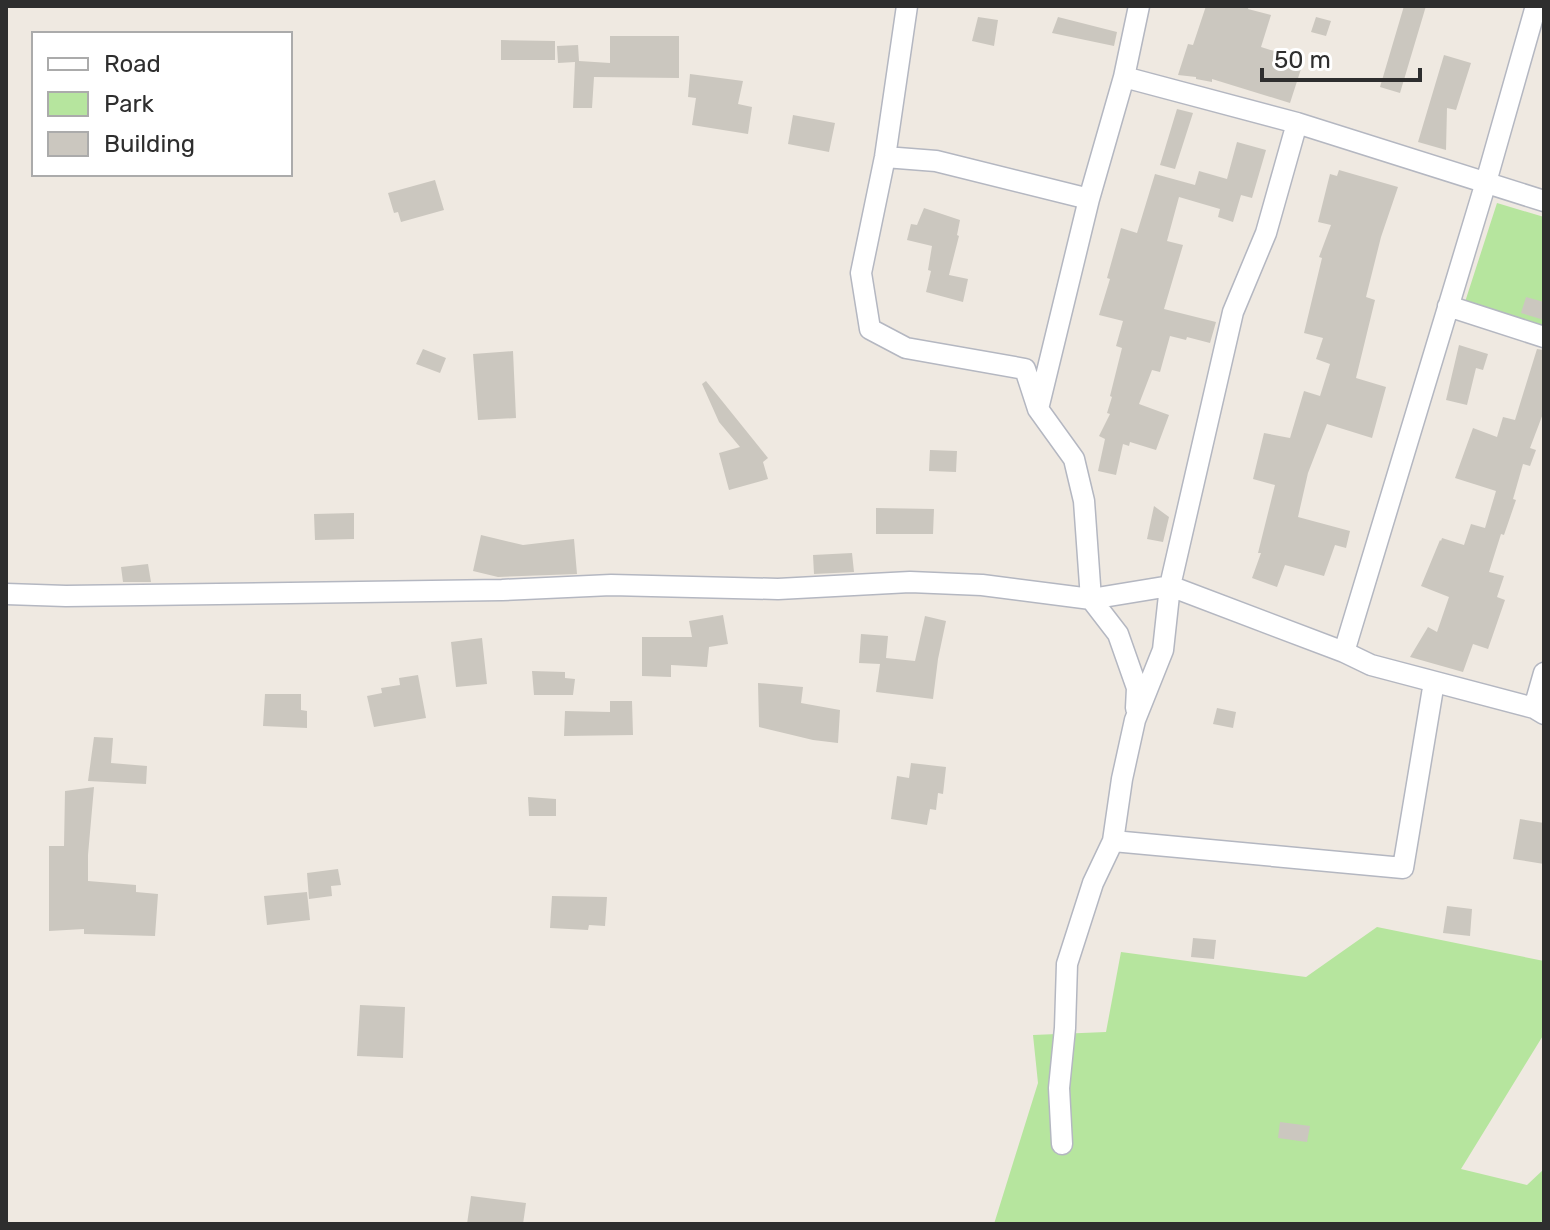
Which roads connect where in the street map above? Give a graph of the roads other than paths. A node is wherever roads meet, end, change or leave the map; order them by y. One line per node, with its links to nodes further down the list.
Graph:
1 (907, 6): 6 (street)
2 (1139, 6): 4 (street)
3 (1536, 6): 7 (street)
4 (1124, 77): 5 (street); 8 (street)
5 (1297, 123): 7 (street); 13 (street)
6 (885, 157): 8 (street); 12 (street)
7 (1486, 182): 9 (street); 10 (street)
8 (1089, 199): 12 (street)
9 (1544, 201)
10 (1448, 306): 11 (street); 16 (street)
11 (1544, 337)
12 (1038, 409): 15 (street)
13 (1170, 586): 15 (street); 16 (street); 20 (street)
14 (6, 594): 15 (street)
15 (1091, 599): 20 (street)
16 (1344, 652): 18 (street)
17 (1544, 673): 19 (street)
18 (1434, 682): 19 (street); 21 (street)
19 (1539, 711)
20 (1135, 720): 21 (street)
21 (1113, 841): 22 (street)
22 (1062, 1144)

